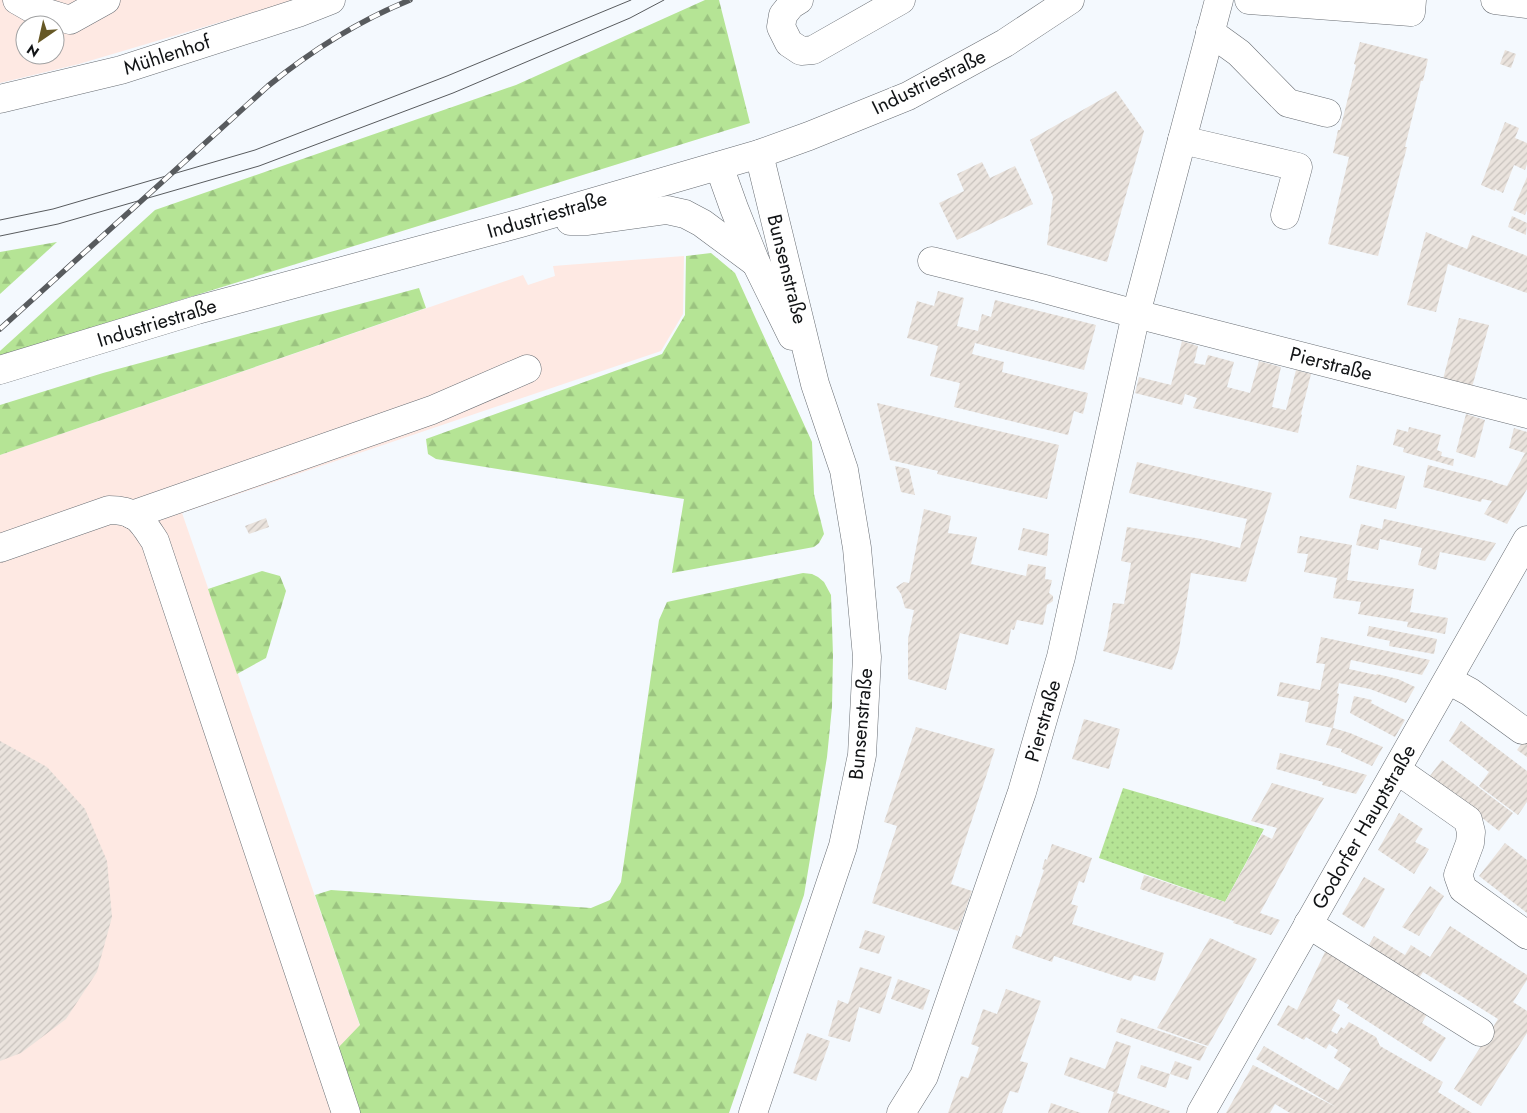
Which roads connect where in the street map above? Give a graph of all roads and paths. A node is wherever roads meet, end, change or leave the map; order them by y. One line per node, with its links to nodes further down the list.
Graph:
1 (17, 0): 2 (main road)
2 (106, 0)
3 (331, 0): 13 (main road, Mühlenhof)
4 (799, 0): 5 (main road)
5 (901, 0)
6 (1070, 0): 16 (main road, Industriestraße)
7 (1219, 0): 12 (main road, Pierstraße)
8 (1249, 0): 9 (main road)
9 (1412, 0)
10 (1495, 0): 11 (main road)
11 (1527, 4)
12 (1210, 32): 14 (main road); 15 (main road, Pierstraße)
13 (0, 99)
14 (1327, 113)
15 (1182, 140): 18 (main road); 22 (main road, Pierstraße)
16 (759, 154): 17 (main road, Industriestraße); 25 (main road, Bunsenstraße)
17 (719, 166): 19 (main road, Industriestraße); 21 (main road, Bunsenstraße)
18 (1285, 215)
19 (521, 223): 21 (main road, Bunsenstraße); 24 (main road, Industriestraße)
20 (932, 261): 22 (main road, Pierstraße)
21 (756, 263): 25 (main road, Bunsenstraße)
22 (1136, 314): 26 (main road, Pierstraße); 38 (main road, Pierstraße)
23 (527, 369): 27 (main road)
24 (0, 370)
25 (815, 384): 36 (main road, Bunsenstraße)
26 (1527, 414)
27 (132, 515): 29 (main road); 37 (main road)
28 (1527, 540): 30 (main road, Godorfer Hauptstraße)
29 (0, 548)
30 (1448, 680): 31 (main road); 32 (main road, Godorfer Hauptstraße)
31 (1522, 730)
32 (1397, 770): 33 (main road, Godorfer Hauptstraße); 34 (main road)
33 (1308, 924): 35 (main road); 39 (main road, Godorfer Hauptstraße)
34 (1527, 935)
35 (1480, 1032)
36 (754, 1112)
37 (346, 1113)
38 (901, 1113)
39 (1201, 1113)

